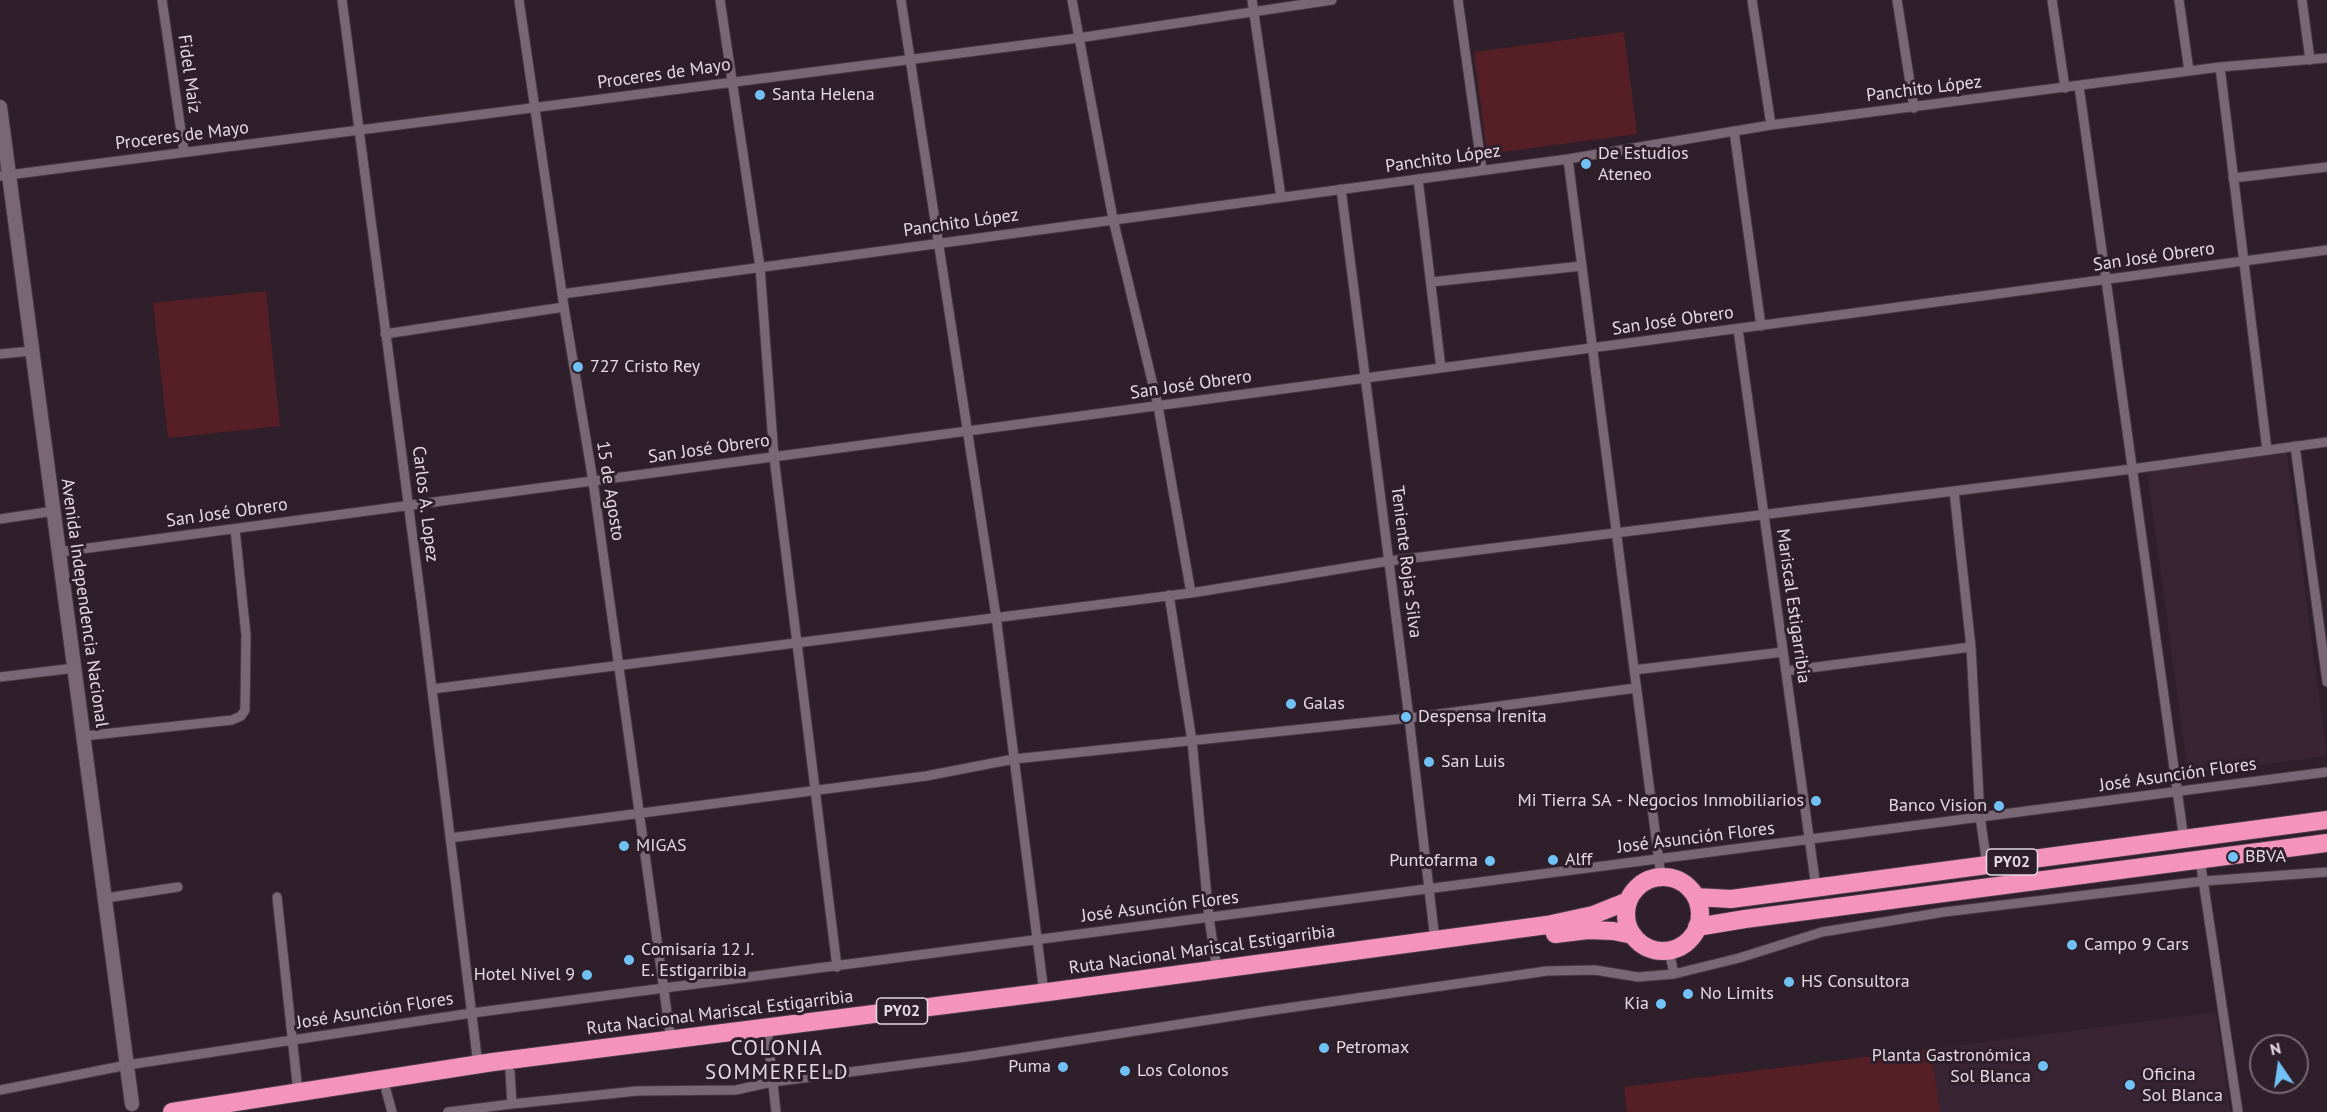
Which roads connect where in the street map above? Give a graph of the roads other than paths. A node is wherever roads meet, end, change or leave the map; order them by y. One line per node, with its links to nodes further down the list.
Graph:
1 (162, 0): 31 (street, Fidel Maíz)
2 (342, 0): 29 (street, Carlos A. Lopez)
3 (519, 0): 26 (street, 15 de Agosto)
4 (720, 0): 22 (street)
5 (901, 0): 18 (street)
6 (1072, 0): 16 (street)
7 (1252, 0): 15 (street)
8 (1332, 0): 15 (street, Proceres de Mayo)
9 (1458, 0): 34 (street)
10 (1752, 0): 28 (street)
11 (1897, 0): 27 (street)
12 (2052, 0): 24 (street)
13 (2179, 0): 21 (street)
14 (2302, 0): 19 (street)
15 (1254, 13): 16 (street, Proceres de Mayo); 39 (street)
16 (1078, 38): 18 (street, Proceres de Mayo); 40 (street)
17 (2327, 58): 19 (street, Panchito López)
18 (911, 59): 22 (street, Proceres de Mayo); 41 (street)
19 (2310, 60): 20 (street, Panchito López)
20 (2220, 67): 21 (street, Panchito López); 36 (street)
21 (2189, 71): 23 (street, Panchito López)
22 (731, 82): 26 (street, Proceres de Mayo); 45 (street)
23 (2079, 86): 24 (street, Panchito López); 46 (street)
24 (2065, 88): 27 (street, Panchito López)
25 (0, 107): 35 (main road, Avenida Independencia Nacional)
26 (534, 108): 29 (street, Proceres de Mayo); 48 (street, 15 de Agosto)
27 (1914, 108): 28 (street, Panchito López)
28 (1771, 125): 30 (street, Panchito López)
29 (358, 130): 31 (street, Proceres de Mayo); 52 (street, Carlos A. Lopez)
30 (1734, 131): 32 (street, Panchito López); 50 (street)
31 (184, 152): 35 (street, Proceres de Mayo)
32 (1568, 159): 34 (street, Panchito López); 44 (street)
33 (2327, 167): 36 (street)
34 (1482, 170): 37 (street, Panchito López)
35 (4, 175): 54 (main road, Avenida Independencia Nacional)
36 (2233, 178): 43 (street)
37 (1418, 179): 38 (street, Panchito López); 47 (street)
38 (1341, 189): 39 (street, Panchito López); 57 (street, Teniente Rojas Silva)
39 (1281, 197): 40 (street, Panchito López)
40 (1113, 219): 41 (street, Panchito López); 58 (street)
41 (939, 243): 45 (street, Panchito López); 59 (street)
42 (2327, 250): 43 (street, San José Obrero)
43 (2244, 261): 46 (street, San José Obrero); 62 (street)
44 (1582, 266): 47 (street); 53 (street)
45 (760, 267): 48 (street, Panchito López); 63 (street)
46 (2106, 280): 50 (street, San José Obrero); 64 (street)
47 (1431, 282): 56 (street)
48 (562, 294): 49 (street, 15 de Agosto)
49 (564, 307): 52 (street); 65 (street, 15 de Agosto)
50 (1761, 326): 51 (street, San José Obrero)
51 (1738, 328): 53 (street, San José Obrero); 69 (street, Mariscal Estigarribia)
52 (386, 334): 67 (street, Carlos A. Lopez)
53 (1592, 348): 56 (street, San José Obrero); 72 (street)
54 (32, 351): 55 (street); 68 (main road, Avenida Independencia Nacional)
55 (0, 354)
56 (1441, 368): 57 (street, San José Obrero)
57 (1365, 378): 58 (street, San José Obrero); 74 (street, Teniente Rojas Silva)
58 (1158, 406): 59 (street, San José Obrero); 75 (street)
59 (968, 431): 63 (street, San José Obrero); 77 (street)
60 (2327, 442): 61 (street)
61 (2295, 446): 62 (street); 86 (street)
62 (2267, 450): 64 (street)
63 (774, 457): 65 (street, San José Obrero); 78 (street)
64 (2132, 469): 66 (street); 95 (street)
65 (593, 481): 67 (street, San José Obrero); 81 (street, 15 de Agosto)
66 (1954, 491): 69 (street); 79 (street)
67 (408, 506): 71 (street, San José Obrero); 88 (street, Carlos A. Lopez)
68 (54, 511): 70 (street); 73 (main road, Avenida Independencia Nacional)
69 (1764, 514): 72 (street); 80 (street, Mariscal Estigarribia)
70 (0, 519)
71 (235, 529): 73 (street, San José Obrero); 90 (street)
72 (1616, 532): 74 (street); 83 (street)
73 (59, 552): 82 (main road, Avenida Independencia Nacional)
74 (1389, 561): 75 (street); 89 (street, Teniente Rojas Silva)
75 (1191, 593): 76 (street)
76 (1169, 595): 77 (street); 91 (street)
77 (996, 616): 78 (street); 92 (street)
78 (795, 642): 81 (street); 94 (street)
79 (1971, 647): 84 (street); 97 (street)
80 (1783, 652): 83 (street); 84 (street, Mariscal Estigarribia)
81 (619, 664): 88 (street); 96 (street, 15 de Agosto)
82 (75, 668): 85 (street); 90 (main road, Avenida Independencia Nacional)
83 (1634, 670): 87 (street)
84 (1786, 671): 100 (street, Mariscal Estigarribia)
85 (0, 677)
86 (2327, 682)
87 (1636, 688): 89 (street); 103 (street)
88 (432, 689): 99 (street, Carlos A. Lopez)
89 (1409, 718): 91 (street); 111 (street, Teniente Rojas Silva)
90 (84, 735): 114 (main road, Avenida Independencia Nacional)
91 (1192, 741): 92 (street); 116 (street)
92 (1014, 759): 94 (street); 119 (street)
93 (2327, 772): 95 (street, José Asunción Flores)
94 (813, 790): 96 (street); 122 (street)
95 (2176, 792): 97 (street, José Asunción Flores); 101 (street)
96 (640, 813): 99 (street); 125 (street, 15 de Agosto)
97 (1980, 816): 100 (street, José Asunción Flores); 105 (street)
98 (2327, 820): 101 (highway, PY02)
99 (450, 838): 127 (street, Carlos A. Lopez)
100 (1810, 839): 103 (street, José Asunción Flores); 110 (street, Mariscal Estigarribia)
101 (2184, 840): 105 (highway, PY02)
102 (2327, 843): 104 (highway, PY02)
103 (1659, 859): 107 (street); 111 (street, José Asunción Flores)
104 (2200, 860): 108 (street); 117 (highway, PY02)
105 (1987, 866): 110 (highway, PY02)
106 (2327, 872): 108 (street)
107 (1661, 877): 113 (highway); 115 (highway, PY02)
108 (2204, 881): 124 (street); 145 (street)
109 (178, 887): 114 (street)
110 (1816, 887): 113 (highway, PY02)
111 (1429, 889): 116 (street, José Asunción Flores); 120 (street, Teniente Rojas Silva)
112 (277, 897): 129 (street)
113 (1696, 897): 117 (highway)
114 (106, 898): 131 (main road, Avenida Independencia Nacional)
115 (1628, 901): 118 (highway); 120 (highway, Ruta Nacional Mariscal Estigarribia / PY02)
116 (1209, 918): 119 (street, José Asunción Flores); 123 (street)
117 (1697, 927): 121 (highway)
118 (1633, 935): 121 (highway, PY02); 128 (highway, Ruta Nacional Mariscal Estigarribia / PY02)
119 (1038, 940): 122 (street, José Asunción Flores); 126 (street)
120 (1435, 940): 123 (highway, Ruta Nacional Mariscal Estigarribia / PY02)
121 (1669, 951): 124 (street)
122 (837, 968): 125 (street, José Asunción Flores)
123 (1217, 969): 126 (highway, Ruta Nacional Mariscal Estigarribia / PY02)
124 (1674, 974): 134 (street)
125 (664, 988): 127 (street, José Asunción Flores); 130 (street, 15 de Agosto)
126 (1044, 993): 130 (highway, Ruta Nacional Mariscal Estigarribia / PY02)
127 (472, 1014): 129 (street, José Asunción Flores); 132 (street, Carlos A. Lopez)
128 (768, 1037): 133 (highway, Ruta Nacional Mariscal Estigarribia / PY02); 134 (street)
129 (293, 1040): 131 (street, José Asunción Flores); 137 (street)
130 (671, 1041): 132 (highway, Ruta Nacional Mariscal Estigarribia / PY02)
131 (127, 1065): 135 (street, José Asunción Flores); 138 (main road, Avenida Independencia Nacional)
132 (478, 1065): 137 (highway, Ruta Nacional Mariscal Estigarribia / PY02)
133 (510, 1072): 136 (highway, Ruta Nacional Mariscal Estigarribia / PY02); 139 (street)
134 (772, 1082): 139 (street); 144 (street)
135 (0, 1090)
136 (386, 1090): 141 (highway, Ruta Nacional Mariscal Estigarribia / PY02); 142 (street)
137 (298, 1092): 140 (highway, Ruta Nacional Mariscal Estigarribia / PY02)
138 (132, 1104)
139 (512, 1104): 143 (street)
140 (172, 1112)
141 (242, 1112)
142 (392, 1112)
143 (447, 1112)
144 (776, 1112)
145 (2238, 1112)

